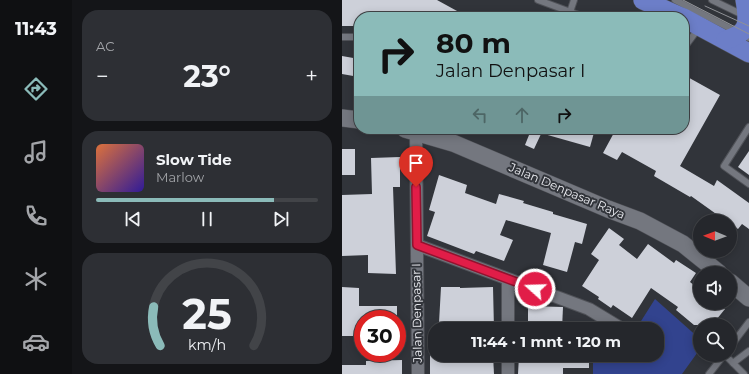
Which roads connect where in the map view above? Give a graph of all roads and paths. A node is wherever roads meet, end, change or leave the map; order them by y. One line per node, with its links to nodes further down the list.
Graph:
1 (538, 0): 6 (lane)
2 (574, 0): 7 (lane)
3 (643, 0): 8 (main road)
4 (675, 0): 9 (lane)
5 (712, 0): 9 (lane)
6 (549, 2): 7 (lane)
7 (570, 12)
8 (670, 12)
9 (744, 19): 10 (main road); 14 (main road)
10 (692, 22): 11 (lane)
11 (689, 32)
12 (342, 37): 13 (lane)
13 (354, 37)
14 (749, 53)
15 (342, 118): 16 (street)
16 (354, 119)
17 (749, 127): 20 (lane)
18 (410, 134): 21 (street, Jalan Denpasar I)
19 (424, 134): 22 (street, Jalan Denpasar Raya)
20 (749, 184)
21 (417, 245): 23 (street); 34 (street, Jalan Denpasar I)
22 (710, 266)
23 (508, 280): 26 (street); 27 (street)
24 (737, 288): 25 (street)
25 (749, 298)
26 (508, 322)
27 (611, 322)
28 (749, 322): 29 (lane)
29 (737, 338)
30 (749, 351): 33 (lane)
31 (508, 362): 35 (street)
32 (718, 362): 36 (lane)
33 (732, 363): 37 (lane)
34 (418, 374)
35 (508, 374)
36 (709, 374)
37 (744, 374)

